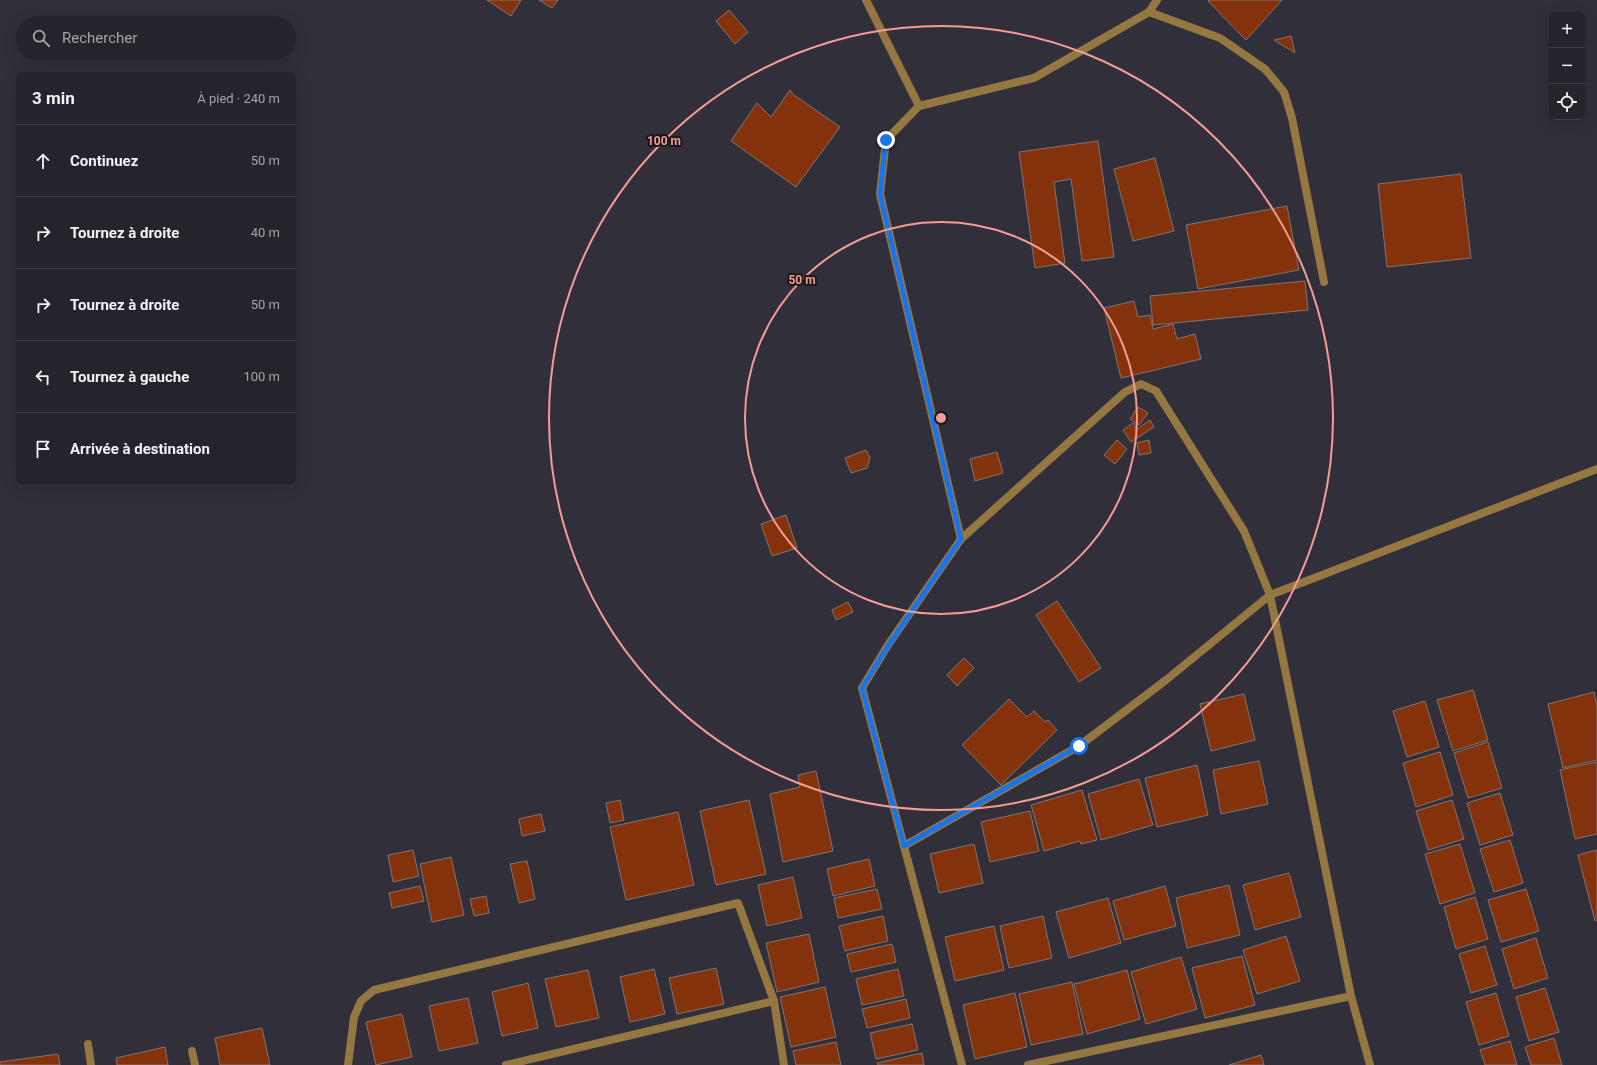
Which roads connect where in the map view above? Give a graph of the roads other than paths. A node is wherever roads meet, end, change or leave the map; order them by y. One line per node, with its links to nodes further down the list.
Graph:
1 (866, 0): 4 (street)
2 (1157, 0): 3 (street)
3 (1149, 12): 4 (street); 5 (street)
4 (919, 106): 7 (street)
5 (1324, 282)
6 (1597, 469): 8 (street)
7 (961, 539): 8 (street); 9 (street)
8 (1270, 595): 9 (street); 10 (street)
9 (904, 846): 19 (street)
10 (1351, 996): 20 (street); 21 (street)
11 (774, 1001): 16 (street); 17 (street); 18 (street)
12 (88, 1044): 14 (street)
13 (192, 1051): 15 (street)
14 (91, 1065)
15 (195, 1065)
16 (348, 1065)
17 (506, 1065)
18 (784, 1065)
19 (962, 1065)
20 (1028, 1065)
21 (1370, 1065)

